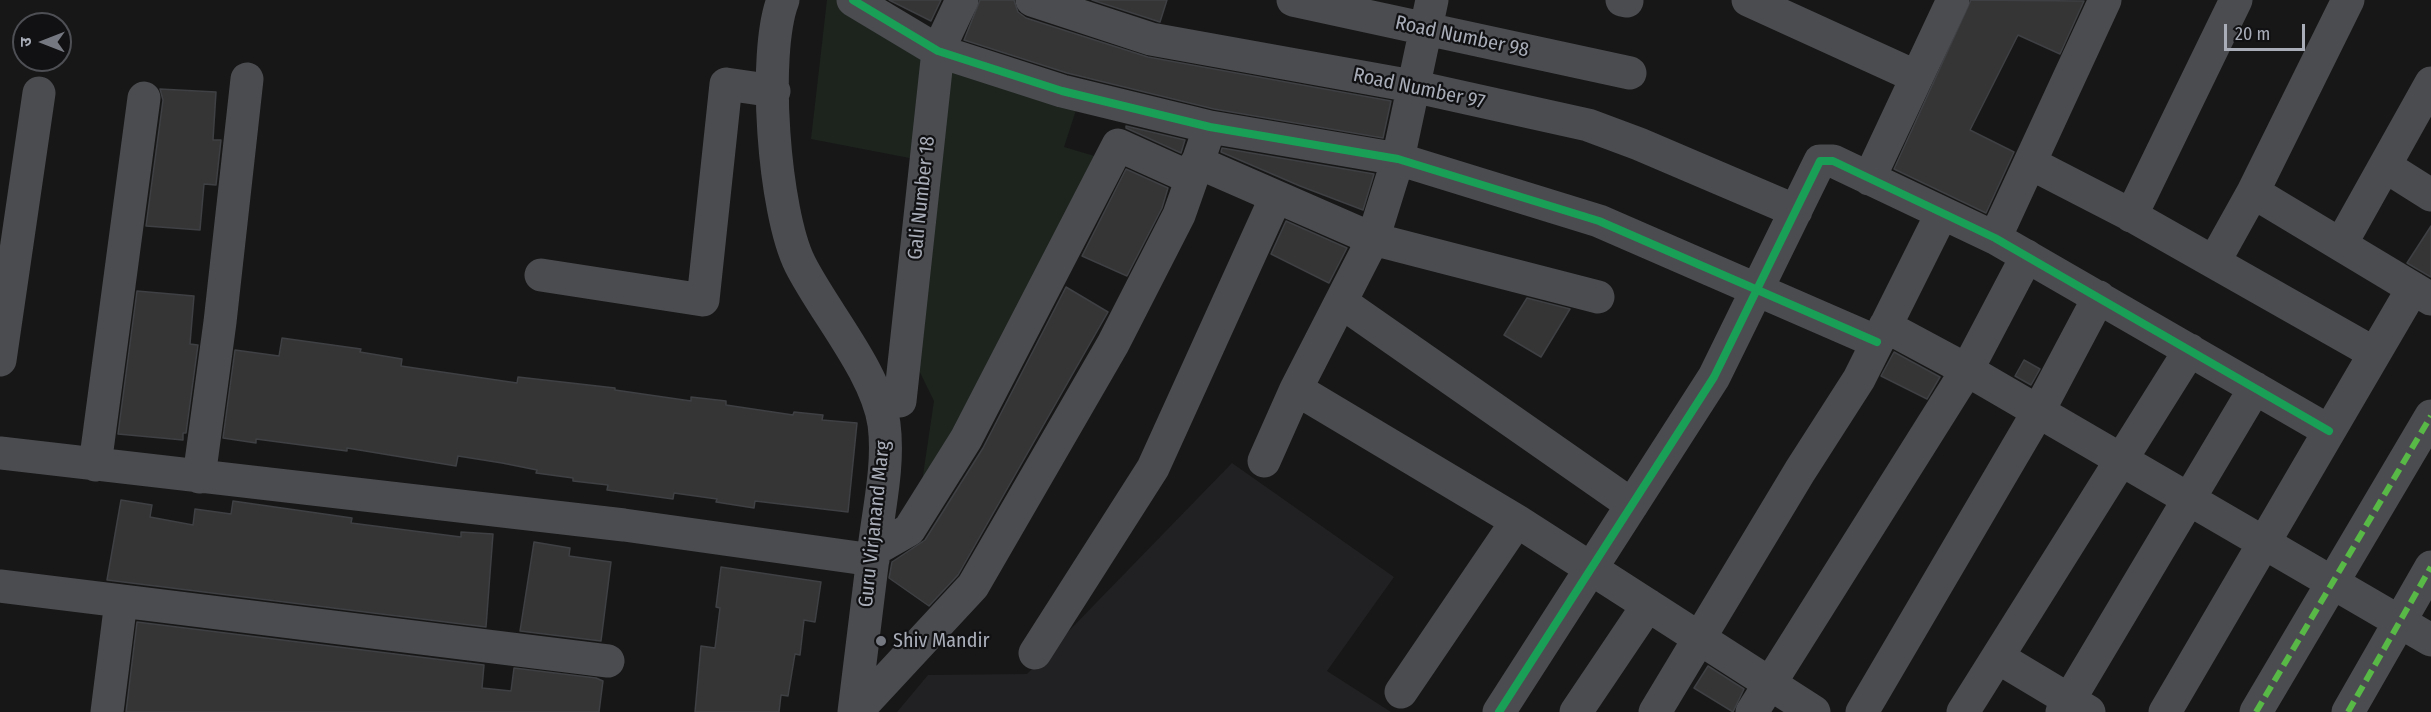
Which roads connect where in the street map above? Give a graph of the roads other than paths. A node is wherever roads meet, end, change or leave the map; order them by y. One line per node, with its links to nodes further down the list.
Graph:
1 (783, 0): 18 (street, Guru Virjanand Marg)
2 (853, 0): 12 (street)
3 (962, 0): 12 (street, Gali Number 18)
4 (1032, 0): 17 (street, Road Number 97)
5 (1293, 0): 11 (street, Road Number 98)
6 (1748, 0): 14 (street)
7 (1953, 0): 14 (street)
8 (2105, 0): 23 (street)
9 (2236, 0): 32 (street)
10 (2348, 0): 27 (street)
11 (1429, 14): 13 (street, Road Number 98); 17 (street)
12 (938, 51): 21 (street); 51 (street, Gali Number 18)
13 (1630, 73)
14 (1917, 76): 26 (street)
15 (247, 79): 59 (street)
16 (2431, 83): 24 (street)
17 (1412, 86): 22 (street); 30 (street, Road Number 97)
18 (774, 91): 38 (street); 64 (street, Guru Virjanand Marg)
19 (39, 93): 47 (street)
20 (144, 98): 58 (street)
21 (1210, 127): 22 (street); 25 (street)
22 (1398, 159): 34 (street); 39 (street)
23 (2030, 163): 32 (street); 33 (street)
24 (2385, 166): 28 (street); 35 (street)
25 (1194, 170): 29 (street); 64 (street); 81 (street)
26 (1869, 178): 30 (street); 31 (street)
27 (2253, 192): 35 (street); 37 (street)
28 (2431, 195)
29 (1276, 197): 34 (street); 74 (street)
30 (1796, 211): 39 (street)
31 (1942, 213): 33 (street); 44 (street)
32 (2132, 216): 37 (street)
33 (1995, 238): 36 (street)
34 (1373, 239): 41 (street); 43 (street)
35 (2341, 244): 40 (street)
36 (2027, 256): 42 (street); 48 (street)
37 (2214, 262): 46 (street)
38 (541, 275)
39 (1758, 290): 44 (street); 61 (street)
40 (2422, 294): 46 (street)
41 (1598, 297)
42 (2098, 297): 45 (street); 52 (street)
43 (1341, 302): 50 (street); 61 (street)
44 (1881, 334): 48 (street); 72 (street)
45 (2190, 350): 49 (street); 56 (street)
46 (2374, 354): 54 (street)
47 (0, 360)
48 (1967, 370): 52 (street); 77 (street)
49 (2255, 388): 54 (street); 60 (street)
50 (1296, 389): 57 (street); 62 (street)
51 (900, 401)
52 (2038, 412): 56 (street); 87 (street)
53 (2431, 416): 67 (street)
54 (2329, 431): 63 (street)
55 (0, 453): 58 (street)
56 (2120, 460): 60 (street); 75 (street)
57 (1264, 461)
58 (95, 465): 59 (street)
59 (199, 477): 64 (street)
60 (2190, 499): 63 (street); 79 (street)
61 (1632, 505): 66 (street)
62 (1517, 521): 66 (street); 78 (street)
63 (2263, 541): 67 (street); 89 (street)
64 (873, 555): 81 (street, Guru Virjanand Marg)
65 (2431, 567): 71 (street)
66 (1591, 568): 70 (street); 82 (street)
67 (2334, 583): 71 (street); 90 (street)
68 (0, 586): 69 (street)
69 (121, 601): 76 (street); 80 (street)
70 (1648, 605): 72 (street); 83 (street)
71 (2400, 621): 73 (street); 91 (street)
72 (1700, 639): 77 (street); 84 (street)
73 (2431, 640)
74 (1035, 653)
75 (1999, 658): 79 (street); 88 (street)
76 (608, 661)
77 (1771, 684): 85 (street); 86 (street)
78 (1401, 692)
79 (2074, 708)
80 (107, 712)
81 (855, 712)
82 (1499, 712)
83 (1576, 712)
84 (1655, 712)
85 (1752, 712)
86 (1814, 712)
87 (1862, 712)
88 (1963, 712)
89 (2164, 712)
90 (2256, 712)
91 (2348, 712)

